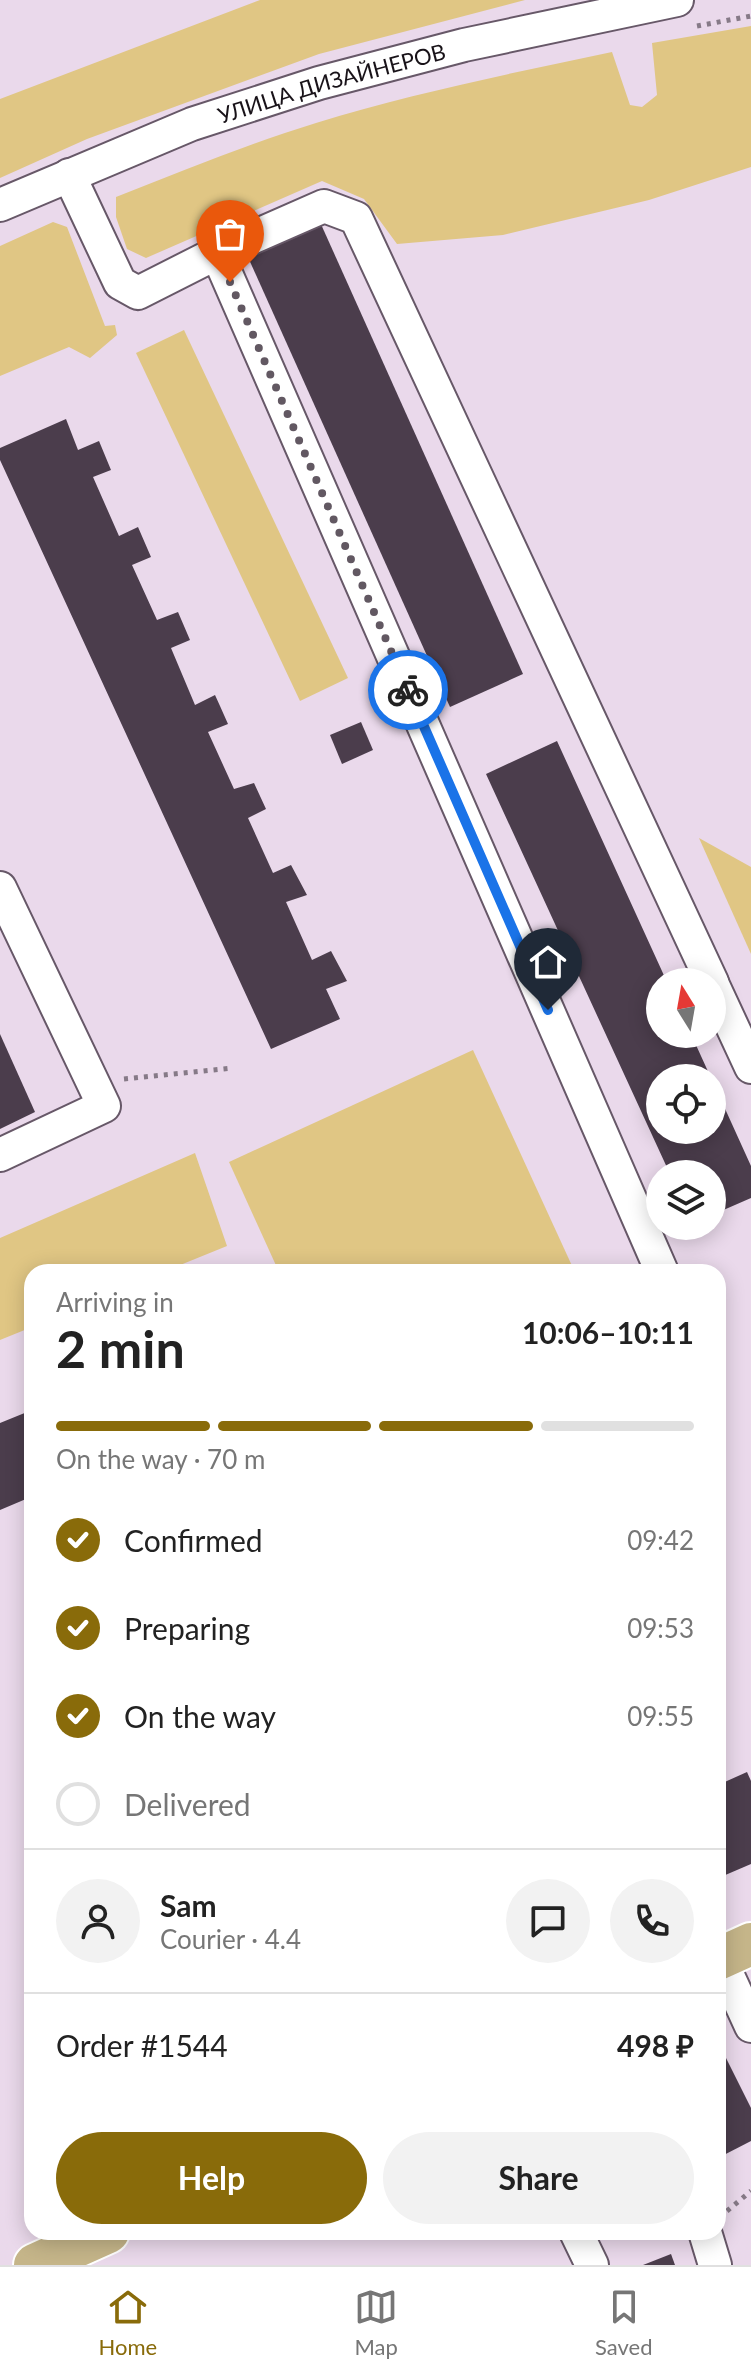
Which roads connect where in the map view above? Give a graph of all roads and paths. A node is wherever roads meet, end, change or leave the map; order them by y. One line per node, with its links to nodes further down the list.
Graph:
1 (677, 0): 2 (street, УЛИЦА ДИЗАЙНЕРОВ)
2 (69, 175): 3 (street, УЛИЦА ДИЗАЙНЕРОВ); 4 (street)
3 (0, 205)
4 (217, 253): 6 (street); 10 (street)
5 (0, 888): 9 (street)
6 (705, 968)
7 (726, 1013): 8 (street)
8 (751, 1067)
9 (0, 1155)
10 (659, 1264)
11 (727, 1954): 12 (street)
12 (751, 2026)
13 (751, 2191): 14 (path)
14 (726, 2211)
15 (90, 2240): 18 (main road)
16 (580, 2240): 19 (street)
17 (707, 2240): 20 (street)
18 (35, 2265)
19 (592, 2265)
20 (715, 2265)

